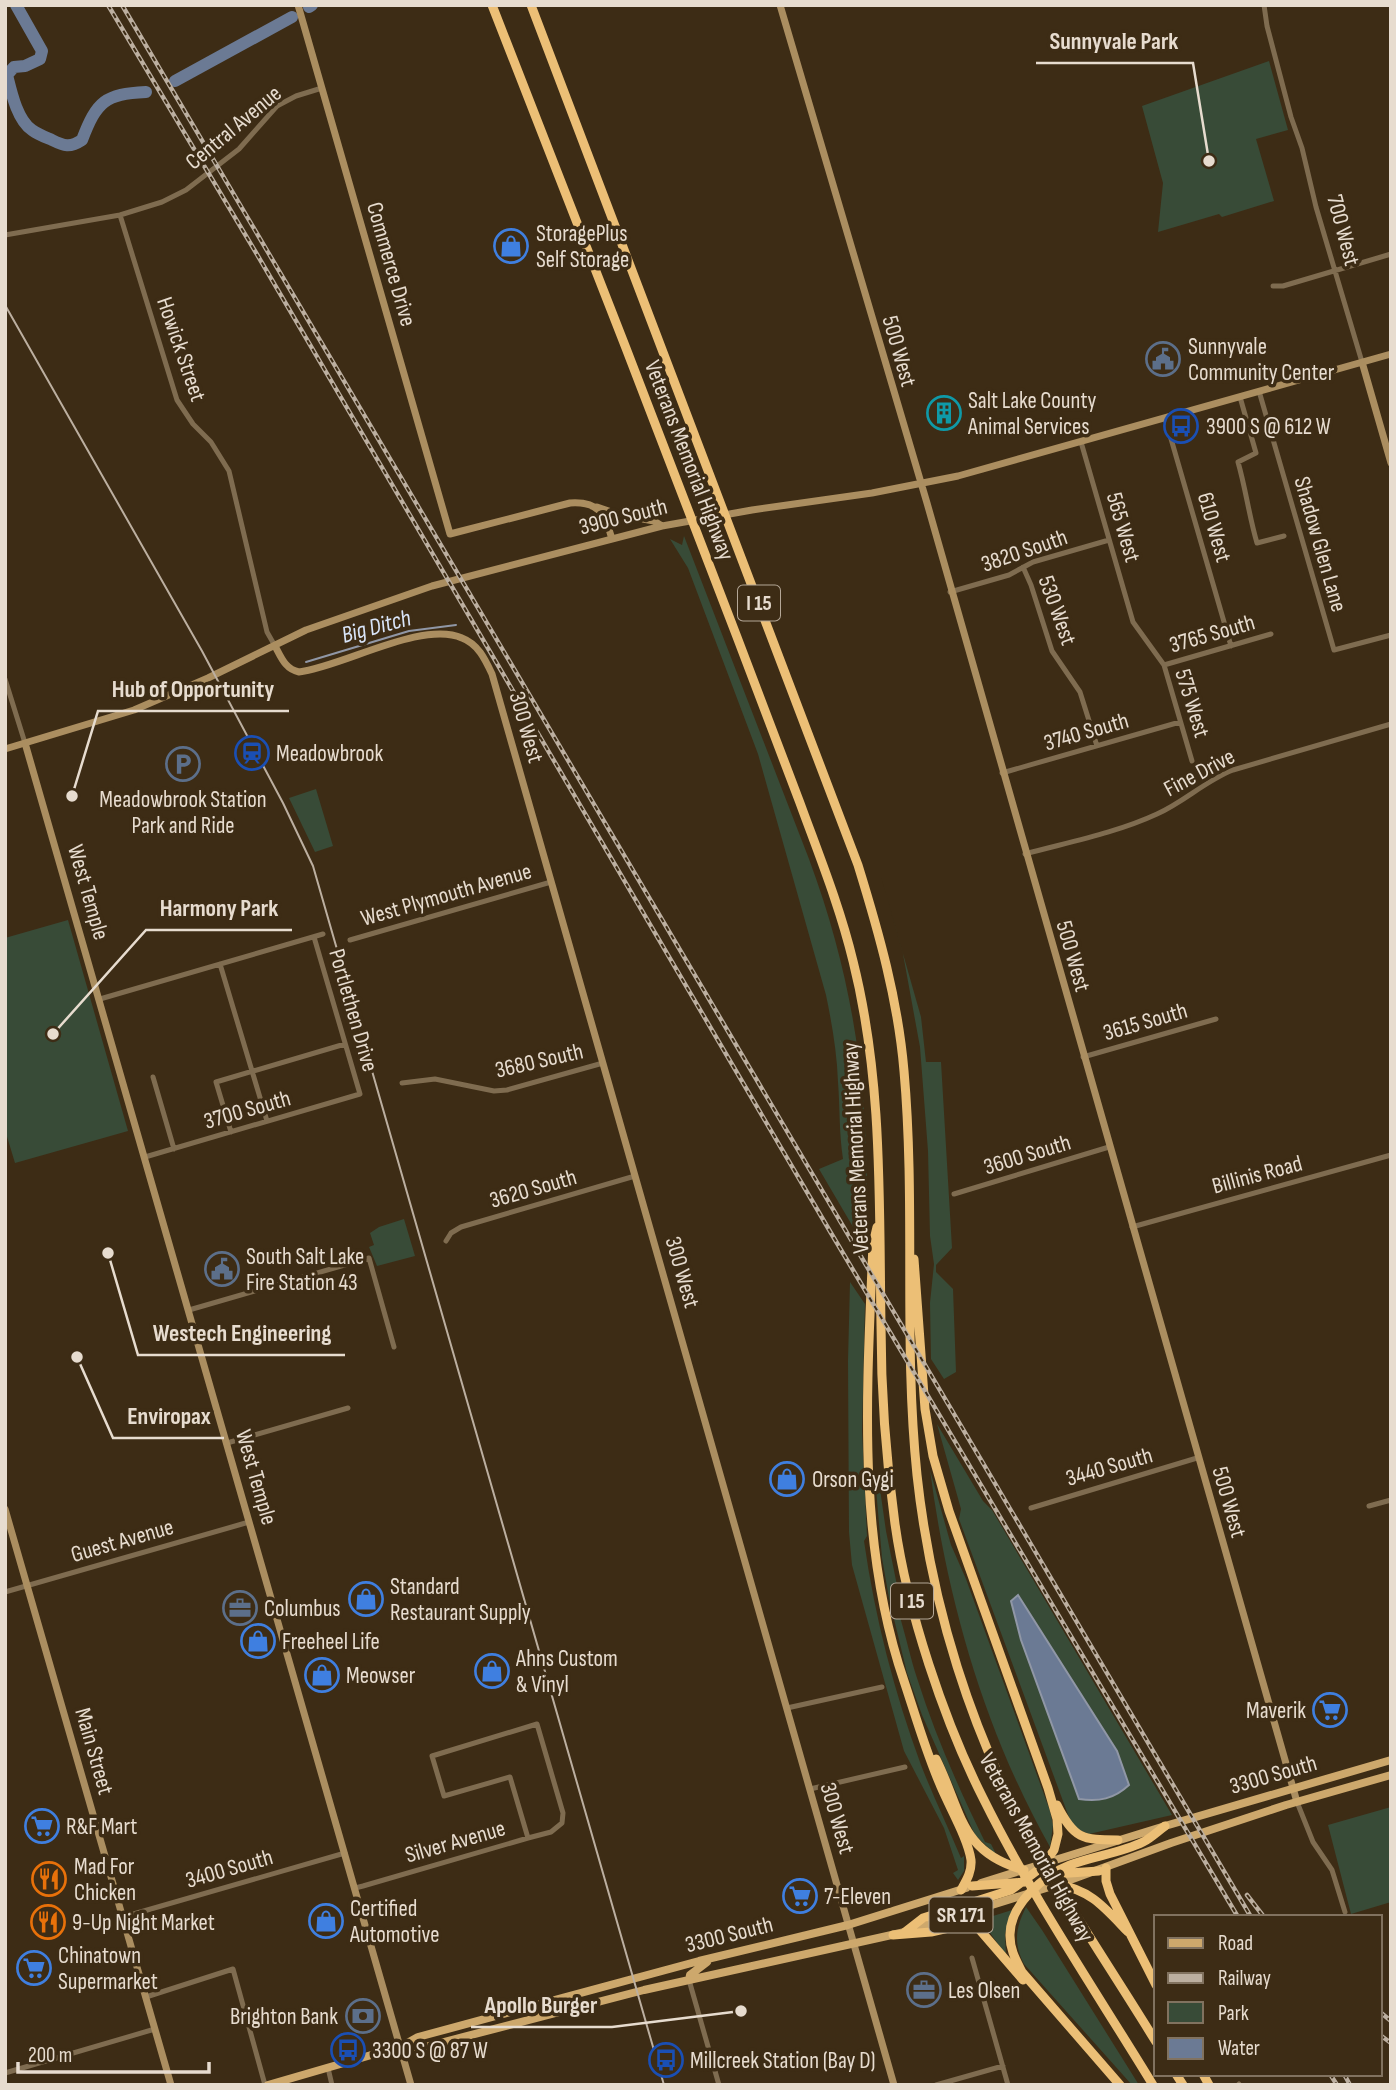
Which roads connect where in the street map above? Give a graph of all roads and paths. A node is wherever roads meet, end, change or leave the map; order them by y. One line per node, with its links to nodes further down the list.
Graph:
1 (298, 5): 6 (street, Commerce Drive)
2 (492, 5): 67 (highway, Veterans Memorial Highway / I 15)
3 (531, 5): 64 (highway, Veterans Memorial Highway / I 15)
4 (780, 5): 19 (street, 500 West)
5 (1264, 5): 10 (street, 700 West)
6 (321, 88): 7 (street, Central Avenue); 20 (street, Commerce Drive)
7 (120, 215): 8 (street, Central Avenue); 30 (street, Howick Street)
8 (5, 235)
9 (1391, 254): 10 (street)
10 (1335, 271): 11 (street); 13 (street, 700 West)
11 (1273, 286)
12 (1391, 354): 13 (street, 3900 South)
13 (1362, 362): 14 (street, 3900 South); 18 (street, 700 West)
14 (1259, 391): 15 (street, 3900 South); 29 (street, Shadow Glen Lane)
15 (1240, 397): 16 (street, 3900 South); 22 (street)
16 (1165, 418): 17 (street, 3900 South); 31 (street, 610 West)
17 (1081, 442): 19 (street, 3900 South); 24 (street, 565 West)
18 (1391, 463)
19 (920, 485): 21 (street, 3900 South); 26 (street, 500 West)
20 (595, 507): 21 (street); 23 (street)
21 (662, 526): 23 (street, 3900 South)
22 (1283, 536)
23 (612, 538): 30 (street, 3900 South)
24 (1110, 540): 25 (street, 3820 South); 27 (street, 565 West)
25 (1023, 567): 26 (street, 3820 South); 37 (street, 530 West)
26 (950, 593): 40 (street, 500 West)
27 (1133, 622): 32 (street, 575 West)
28 (1271, 634): 31 (street, 3765 South)
29 (1391, 635)
30 (275, 646): 36 (street, 3900 South); 42 (street, 300 West)
31 (1231, 646): 32 (street, 3765 South)
32 (1164, 665): 34 (street, 575 West)
33 (5, 679): 36 (street, West Temple)
34 (1180, 722): 37 (street, 3740 South); 39 (street, 575 West)
35 (1391, 724): 41 (street, Fine Drive)
36 (25, 743): 38 (street, 3900 South); 47 (street, West Temple)
37 (1097, 746): 40 (street, 3740 South)
38 (5, 749)
39 (1192, 761)
40 (1002, 773): 41 (street, 500 West)
41 (1025, 854): 50 (street, 500 West)
42 (551, 882): 45 (street, West Plymouth Avenue); 51 (street, 300 West)
43 (323, 934): 44 (street)
44 (314, 937): 46 (street); 49 (street, Portlethen Drive)
45 (350, 940)
46 (220, 964): 47 (street); 52 (street)
47 (100, 999): 61 (street, West Temple)
48 (1216, 1019): 50 (street, 3615 South)
49 (345, 1044): 52 (street); 55 (street, Portlethen Drive)
50 (1083, 1057): 58 (street, 500 West)
51 (603, 1063): 54 (street, 3680 South); 62 (street, 300 West)
52 (252, 1071): 56 (street); 57 (street)
53 (153, 1077): 59 (street)
54 (402, 1083)
55 (360, 1094): 56 (street, 3700 South)
56 (267, 1121): 57 (street, 3700 South)
57 (231, 1132): 59 (street, 3700 South)
58 (1109, 1147): 63 (street, 3600 South); 65 (street, 500 West)
59 (174, 1149): 61 (street, 3700 South)
60 (1391, 1155): 65 (street, Billinis Road)
61 (145, 1157): 68 (street, West Temple)
62 (635, 1176): 66 (street, 3620 South); 81 (street, 300 West)
63 (954, 1194)
64 (911, 1219): 86 (highway); 119 (highway, Veterans Memorial Highway / I 15)
65 (1132, 1227): 72 (street, 500 West)
66 (446, 1241)
67 (877, 1243): 82 (highway); 133 (highway, Veterans Memorial Highway / I 15)
68 (188, 1310): 69 (street); 71 (street, West Temple)
69 (394, 1347)
70 (348, 1408): 71 (street)
71 (227, 1443): 77 (street, West Temple)
72 (1198, 1458): 75 (street, 3440 South); 88 (street, 500 West)
73 (1391, 1500): 74 (street)
74 (1369, 1506)
75 (1031, 1508)
76 (5, 1509): 78 (street, Main Street)
77 (249, 1522): 78 (street, Guest Avenue); 93 (street, West Temple)
78 (27, 1586): 79 (street, Guest Avenue); 106 (street, Main Street)
79 (5, 1592)
80 (882, 1687): 81 (street)
81 (787, 1708): 87 (street, 300 West)
82 (919, 1726): 96 (highway); 103 (highway)
83 (1391, 1760): 88 (main road, 3300 South / SR 171)
84 (905, 1768): 87 (street)
85 (1391, 1775): 89 (main road, 3300 South / SR 171)
86 (1048, 1788): 92 (highway); 94 (highway)
87 (810, 1789): 107 (street, 300 West)
88 (1292, 1789): 89 (street, 500 West); 90 (main road, 3300 South / SR 171)
89 (1297, 1802): 95 (main road, 3300 South / SR 171); 105 (street, 500 West)
90 (1165, 1826): 92 (main road, 3300 South / SR 171); 97 (highway)
91 (528, 1838): 91 (street, Silver Avenue); 102 (street, Silver Avenue)
92 (1118, 1840): 94 (main road, 3300 South / SR 171)
93 (345, 1853): 102 (street, West Temple); 106 (street, 3400 South)
94 (1046, 1863): 96 (main road, 3300 South / SR 171); 98 (highway)
95 (1102, 1869): 97 (highway); 100 (main road, 3300 South / SR 171); 108 (highway)
96 (1022, 1870): 98 (highway); 101 (main road, 3300 South / SR 171)
97 (1052, 1874): 98 (highway)
98 (1039, 1877): 99 (highway); 100 (highway); 104 (highway)
99 (1024, 1882): 101 (highway); 109 (highway)
100 (1059, 1884): 104 (main road, 3300 South / SR 171); 108 (highway)
101 (972, 1886): 103 (main road, 3300 South / SR 171)
102 (355, 1888): 120 (street, West Temple)
103 (961, 1890): 107 (main road, 3300 South / SR 171)
104 (1029, 1894): 109 (main road, 3300 South / SR 171); 117 (highway)
105 (1345, 1912)
106 (123, 1917): 116 (street, Main Street)
107 (848, 1925): 111 (street, 300 West); 112 (main road, 3300 South / SR 171)
108 (1128, 1931): 115 (highway)
109 (905, 1932): 110 (main road, 3300 South / SR 171)
110 (893, 1935): 111 (main road, 3300 South / SR 171); 117 (highway)
111 (853, 1943): 114 (main road, 3300 South / SR 171); 129 (street, 300 West)
112 (713, 1958): 114 (main road); 120 (main road, 3300 South / SR 171)
113 (972, 1958): 121 (street)
114 (689, 1980): 120 (main road, 3300 South / SR 171); 128 (street)
115 (1154, 1981)
116 (146, 1997): 118 (street, Main Street); 125 (street)
117 (1053, 2008): 132 (highway)
118 (155, 2029): 123 (street); 124 (street, Main Street)
119 (1154, 2039)
120 (399, 2047): 122 (main road, 3300 South / SR 171); 127 (street, West Temple)
121 (1003, 2066): 130 (street); 131 (street)
122 (328, 2067): 125 (main road, 3300 South / SR 171); 126 (street)
123 (5, 2073)
124 (171, 2085)
125 (267, 2085)
126 (332, 2085)
127 (411, 2085)
128 (719, 2085)
129 (894, 2085)
130 (936, 2085)
131 (1008, 2085)
132 (1120, 2085)
133 (1153, 2085)

